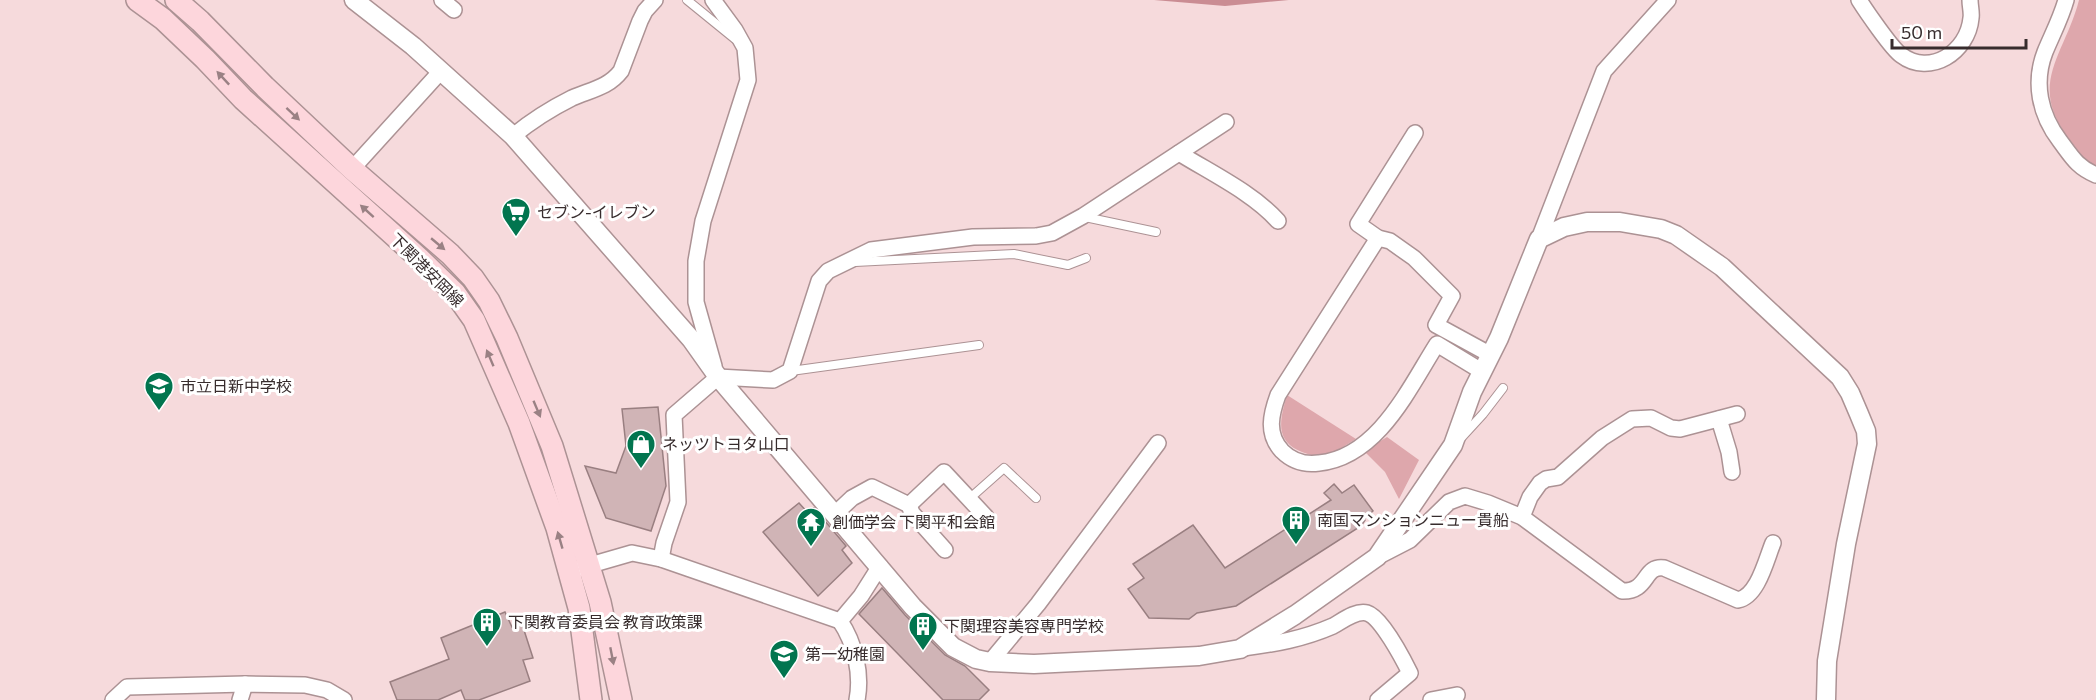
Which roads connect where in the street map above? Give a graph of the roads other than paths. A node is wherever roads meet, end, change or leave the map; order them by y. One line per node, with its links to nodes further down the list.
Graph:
1 (137, 0): 50 (main road, 下関港安岡線, one-way to 1)
2 (176, 0): 19 (main road, 下関港安岡線, one-way to 19)
3 (354, 0): 14 (street)
4 (442, 0): 12 (street)
5 (655, 0): 17 (street)
6 (687, 0): 13 (lane)
7 (713, 0): 13 (street)
8 (1668, 0): 25 (street)
9 (1859, 0): 10 (street)
10 (1970, 0)
11 (2066, 0): 20 (street)
12 (454, 10)
13 (745, 48): 32 (street)
14 (441, 71): 17 (street); 19 (street)
15 (1226, 122): 18 (street)
16 (1415, 133): 24 (street)
17 (513, 136): 32 (street)
18 (1179, 153): 21 (street); 22 (street)
19 (352, 168): 50 (main road, 下関港安岡線, one-way to 50)
20 (2096, 175)
21 (1083, 216): 23 (lane); 27 (street)
22 (1278, 221)
23 (1156, 232)
24 (1378, 238): 29 (street); 31 (street)
25 (1539, 239): 29 (street); 64 (street)
26 (1086, 258): 27 (lane)
27 (842, 263): 30 (street)
28 (979, 345): 30 (lane)
29 (1491, 355): 31 (street)
30 (790, 371): 32 (street)
31 (1483, 372): 37 (street)
32 (718, 377): 42 (street); 48 (street)
33 (1503, 388): 37 (lane)
34 (1737, 414): 35 (street)
35 (1719, 419): 38 (street); 44 (street)
36 (1158, 443): 53 (street)
37 (1453, 445): 47 (street)
38 (1732, 472)
39 (1036, 498): 40 (lane)
40 (969, 499): 41 (street); 43 (street)
41 (909, 505): 42 (street); 46 (street)
42 (835, 514): 49 (street)
43 (986, 517)
44 (1522, 517): 45 (street); 47 (street)
45 (1773, 543)
46 (945, 550)
47 (1377, 557): 52 (street)
48 (661, 559): 50 (street); 51 (street)
49 (880, 566): 51 (street); 53 (street)
50 (579, 568): 59 (main road, 下関港安岡線); 60 (main road, 下関港安岡線, one-way to 60)
51 (840, 621): 61 (street)
52 (1240, 649): 53 (street); 62 (street)
53 (990, 662)
54 (244, 684): 56 (street); 57 (street); 58 (street)
55 (1457, 695): 63 (street)
56 (113, 700)
57 (240, 700)
58 (344, 700)
59 (591, 700)
60 (621, 700)
61 (856, 700)
62 (1378, 700)
63 (1431, 700)
64 (1826, 700)

